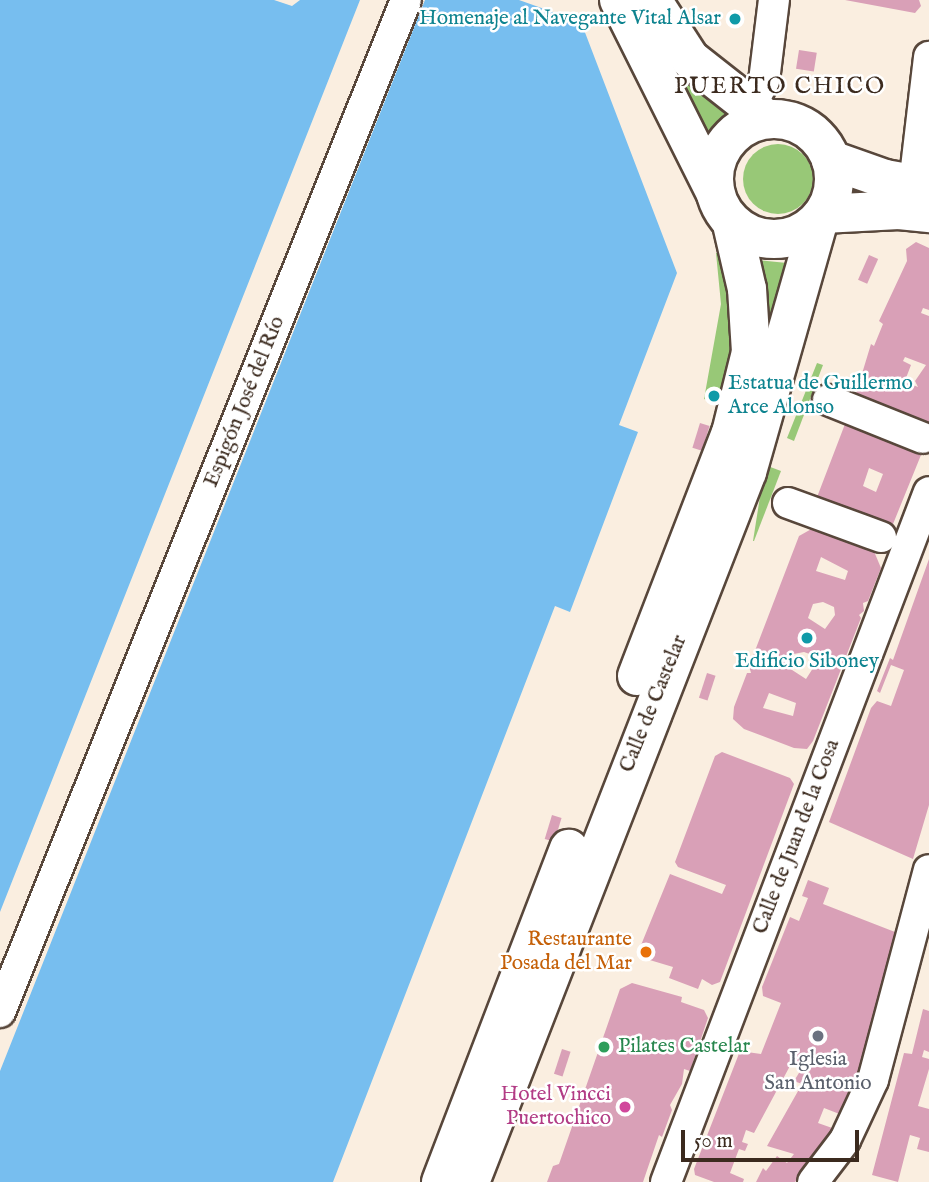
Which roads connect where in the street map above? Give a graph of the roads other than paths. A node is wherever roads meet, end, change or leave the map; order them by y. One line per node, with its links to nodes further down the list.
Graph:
1 (406, 0): 17 (street, Espigón José del Río)
2 (620, 0): 9 (main road)
3 (652, 0): 6 (main road)
4 (774, 0): 6 (street)
5 (929, 57): 8 (street)
6 (758, 113): 7 (main road); 9 (main road)
7 (831, 160): 8 (main road); 10 (main road)
8 (924, 195): 10 (main road)
9 (724, 208): 10 (main road); 19 (main road, Calle de Castelar)
10 (821, 217): 20 (main road, Calle de Castelar)
11 (828, 400): 12 (street)
12 (923, 438)
13 (929, 492): 21 (street, Calle de Juan de la Cosa)
14 (788, 503): 15 (street)
15 (881, 537)
16 (929, 870): 18 (street)
17 (0, 1012)
18 (821, 1179)
19 (441, 1182)
20 (470, 1182)
21 (666, 1182)

